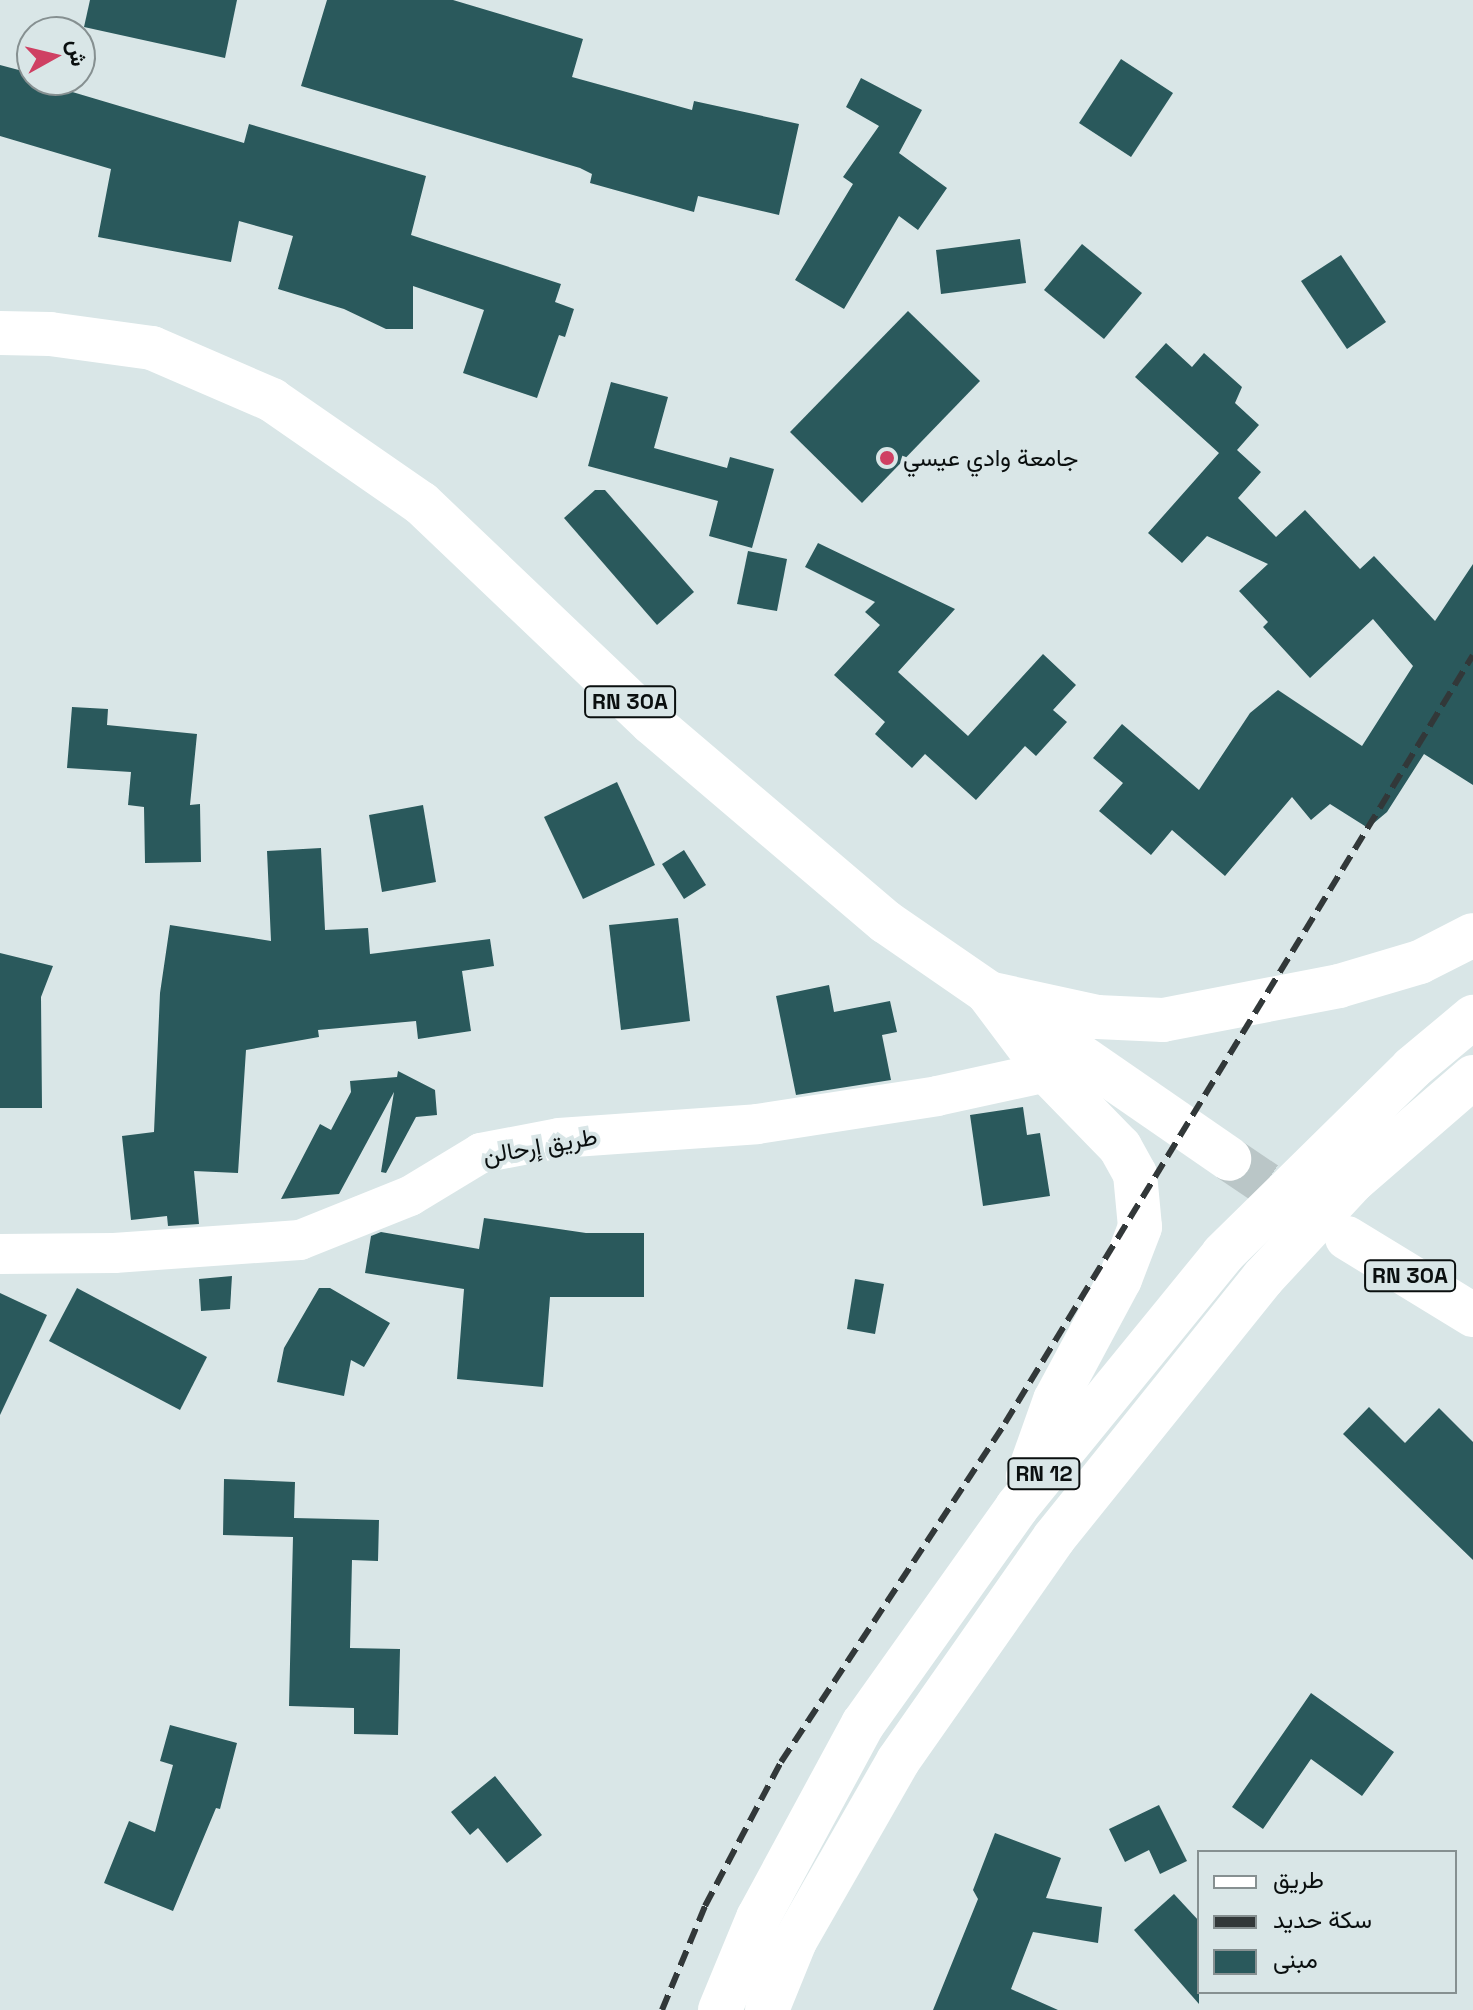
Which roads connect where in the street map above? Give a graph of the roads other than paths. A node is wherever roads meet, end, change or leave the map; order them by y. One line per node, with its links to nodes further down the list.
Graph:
1 (0, 333): 3 (main road, RN 30A)
2 (1473, 935): 3 (main road)
3 (988, 993): 5 (main road); 7 (main road, RN 30A)
4 (1473, 1017): 11 (main road, RN 12)
5 (1047, 1072): 9 (street, طريق إرحالن); 11 (main road)
6 (1465, 1088): 13 (main road, RN 12)
7 (1229, 1159)
8 (1347, 1238): 10 (main road, RN 30A)
9 (0, 1254)
10 (1473, 1315)
11 (1017, 1507): 12 (main road, RN 12)
12 (720, 2010)
13 (767, 2010)

